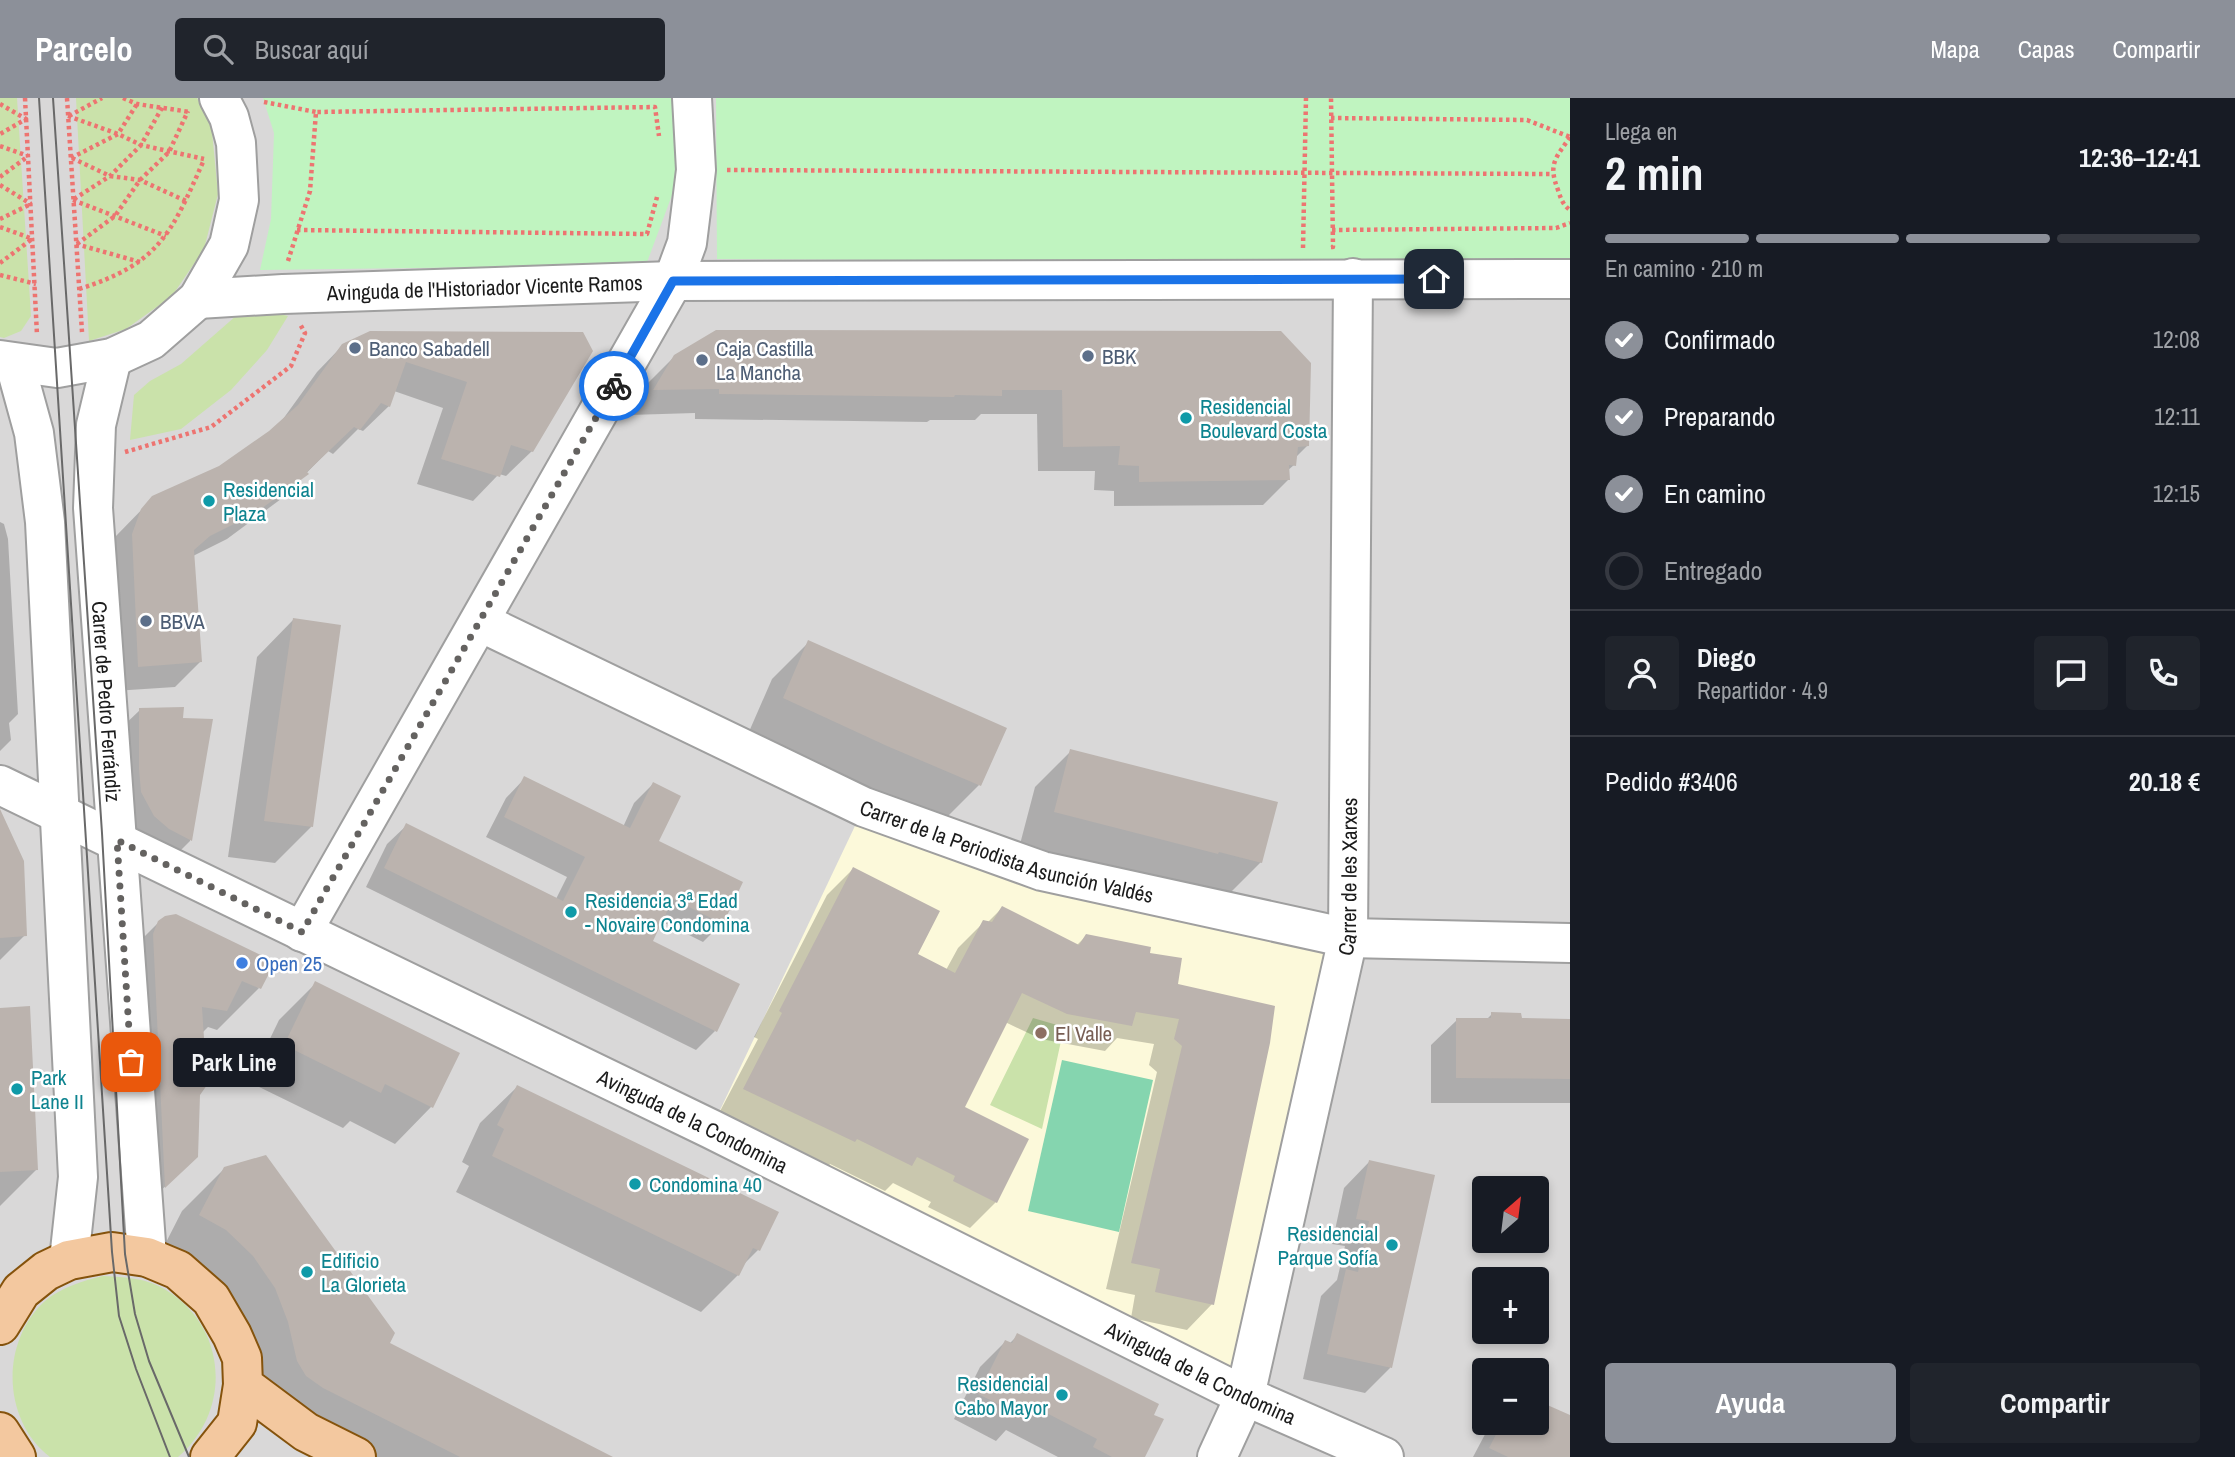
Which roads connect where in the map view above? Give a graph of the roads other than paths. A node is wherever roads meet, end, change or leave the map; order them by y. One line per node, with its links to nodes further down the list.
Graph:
1 (692, 98): 5 (street)
2 (202, 109): 6 (street)
3 (1353, 278): 4 (street, Avinguda de l'Historiador Vicente Ramos); 5 (street, Avinguda de l'Historiador Vicente Ramos); 14 (street, Carrer de les Xarxes)
4 (1570, 279)
5 (673, 281): 6 (street, Avinguda de l'Historiador Vicente Ramos); 9 (street)
6 (198, 299): 7 (street)
7 (112, 358): 8 (street); 12 (street, Carrer de Pedro Ferrándiz)
8 (7, 362): 11 (street)
9 (480, 622): 13 (street); 14 (street, Carrer de la Periodista Asunción Valdés)
10 (0, 785): 11 (street, Avinguda de la Condomina)
11 (58, 812): 12 (street, Avinguda de la Condomina); 17 (street)
12 (117, 840): 13 (street, Avinguda de la Condomina); 16 (street, Carrer de Pedro Ferrándiz)
13 (302, 932): 21 (street, Avinguda de la Condomina)
14 (1348, 938): 15 (street, Carrer de la Periodista Asunción Valdés); 21 (street, Carrer de les Xarxes)
15 (1570, 943)
16 (147, 1257): 17 (main road); 20 (main road)
17 (69, 1260): 18 (main road)
18 (11, 1289): 19 (main road)
19 (0, 1325)
20 (243, 1385): 24 (main road); 25 (main road)
21 (1245, 1395): 26 (street, Carrer de les Xarxes); 27 (street, Avinguda de la Condomina)
22 (0, 1432): 23 (main road)
23 (16, 1457)
24 (210, 1457)
25 (356, 1457)
26 (1217, 1457)
27 (1384, 1457)

